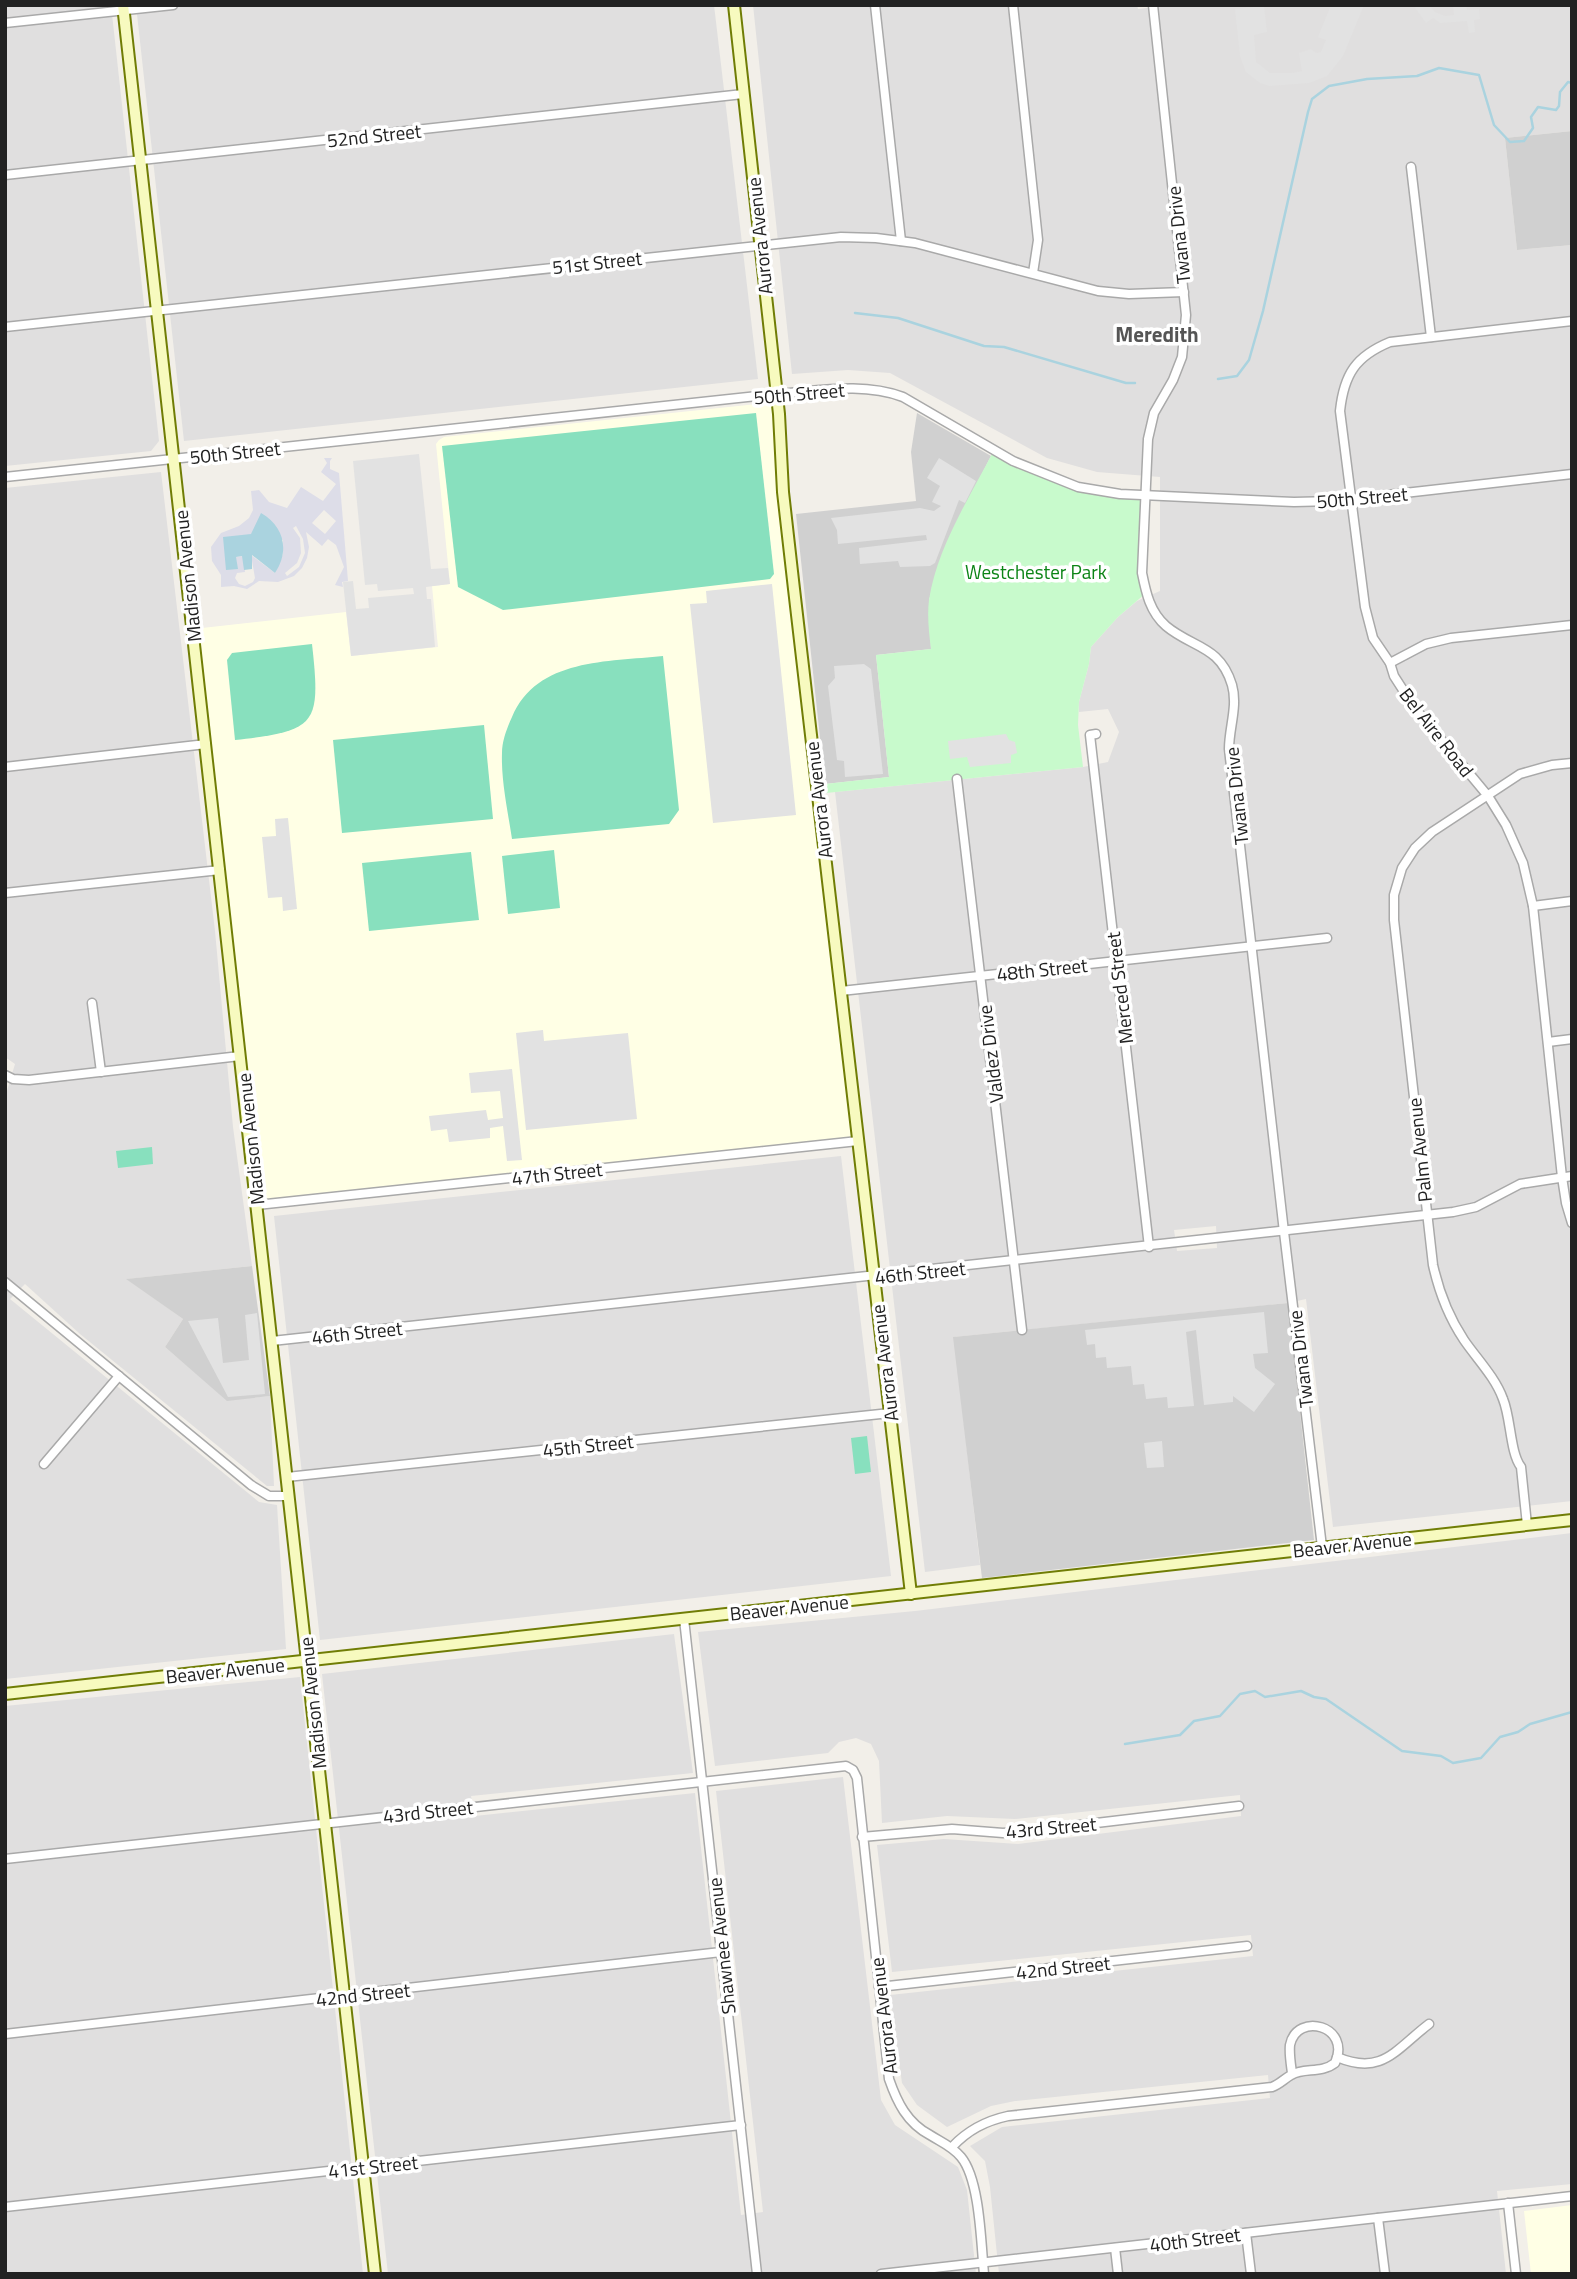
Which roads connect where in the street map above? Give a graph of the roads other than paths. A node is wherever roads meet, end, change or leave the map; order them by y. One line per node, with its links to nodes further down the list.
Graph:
1 (173, 5): 6 (street)
2 (734, 5): 8 (street, Aurora Avenue)
3 (875, 5): 12 (street)
4 (1013, 5): 14 (street)
5 (1153, 5): 15 (street, Twana Drive)
6 (124, 8): 7 (street); 9 (street, Madison Avenue)
7 (5, 23)
8 (743, 94): 9 (street, 52nd Street); 13 (street, Aurora Avenue)
9 (141, 160): 11 (street, 52nd Street); 16 (street, Madison Avenue)
10 (1410, 167): 19 (street)
11 (5, 175)
12 (901, 242): 13 (street, 51st Street); 14 (street, 51st Street)
13 (760, 245): 16 (street, 51st Street); 20 (street, Aurora Avenue)
14 (1033, 273): 15 (street, 51st Street)
15 (1184, 292): 24 (street, Twana Drive)
16 (157, 310): 18 (street, 51st Street); 21 (street, Madison Avenue)
17 (1572, 321): 19 (street)
18 (5, 327)
19 (1431, 337): 25 (street, Bel Aire Road)
20 (776, 394): 21 (street, 50th Street); 24 (street, 50th Street); 42 (street, Aurora Avenue)
21 (174, 459): 23 (street, 50th Street); 29 (street, Madison Avenue)
22 (1572, 474): 25 (street, 50th Street)
23 (5, 477)
24 (1144, 495): 25 (street, 50th Street); 39 (street, Twana Drive)
25 (1352, 499): 27 (street, Bel Aire Road)
26 (1572, 625): 27 (street)
27 (1390, 663): 33 (street, Bel Aire Road)
28 (1096, 734): 40 (street, Merced Street)
29 (206, 744): 31 (street); 34 (street, Madison Avenue)
30 (1572, 763): 33 (street, Palm Avenue)
31 (5, 767)
32 (957, 779): 41 (street, Valdez Drive)
33 (1488, 796): 37 (street, Bel Aire Road); 52 (street, Palm Avenue)
34 (219, 870): 35 (street); 46 (street, Madison Avenue)
35 (5, 893)
36 (1572, 901): 37 (street)
37 (1533, 906): 45 (street, Bel Aire Road)
38 (1327, 938): 39 (street, 48th Street)
39 (1253, 946): 40 (street, 48th Street); 54 (street, Twana Drive)
40 (1116, 961): 41 (street, 48th Street); 55 (street, Merced Street)
41 (980, 976): 42 (street, 48th Street); 56 (street, Valdez Drive)
42 (841, 991): 49 (street, Aurora Avenue)
43 (92, 1003): 47 (street)
44 (1572, 1039): 45 (street)
45 (1548, 1042): 50 (street, Bel Aire Road)
46 (240, 1056): 47 (street); 51 (street, Madison Avenue)
47 (101, 1072): 48 (street)
48 (5, 1076)
49 (858, 1141): 51 (street, 47th Street); 57 (street, Aurora Avenue)
50 (1567, 1177): 52 (street, 46th Street); 53 (street, Bel Aire Road)
51 (257, 1205): 60 (street, Madison Avenue)
52 (1426, 1215): 54 (street, 46th Street); 67 (street, Palm Avenue)
53 (1572, 1223)
54 (1284, 1232): 55 (street, 46th Street); 68 (street, Twana Drive)
55 (1149, 1247): 56 (street, 46th Street)
56 (1014, 1261): 57 (street, 46th Street); 59 (street, Valdez Drive)
57 (874, 1277): 60 (street, 46th Street); 62 (street, Aurora Avenue)
58 (5, 1282): 61 (street)
59 (1022, 1330)
60 (272, 1341): 64 (street, Madison Avenue)
61 (119, 1376): 63 (street); 65 (street)
62 (890, 1413): 64 (street, 45th Street); 69 (street, Aurora Avenue)
63 (44, 1464)
64 (287, 1477): 65 (street, Madison Avenue)
65 (289, 1496): 71 (street, Madison Avenue)
66 (1572, 1520): 67 (street, Beaver Avenue)
67 (1527, 1525): 68 (street, Beaver Avenue)
68 (1322, 1547): 69 (street, Beaver Avenue)
69 (911, 1594): 70 (street, Beaver Avenue)
70 (684, 1619): 71 (street, Beaver Avenue); 74 (street, Shawnee Avenue)
71 (307, 1661): 72 (street, Beaver Avenue); 76 (street, Madison Avenue)
72 (5, 1694)
73 (850, 1768): 74 (street, 43rd Street); 77 (street, Aurora Avenue)
74 (702, 1780): 76 (street, 43rd Street); 80 (street, Shawnee Avenue)
75 (1238, 1806): 77 (street, 43rd Street)
76 (325, 1823): 78 (street, 43rd Street); 82 (street, Madison Avenue)
77 (862, 1837): 81 (street, Aurora Avenue)
78 (5, 1859)
79 (1247, 1947): 81 (street, 42nd Street)
80 (722, 1952): 82 (street, 42nd Street); 87 (street, Shawnee Avenue)
81 (879, 1987): 88 (street, Aurora Avenue)
82 (344, 1996): 84 (street, 42nd Street); 89 (street, Madison Avenue)
83 (1429, 2024): 85 (street)
84 (5, 2034)
85 (1337, 2057): 86 (street); 86 (street)
86 (1293, 2074): 88 (street)
87 (741, 2125): 89 (street, 41st Street); 98 (street, Shawnee Avenue)
88 (952, 2147): 96 (street, Aurora Avenue)
89 (363, 2167): 92 (street, 41st Street); 97 (street, Madison Avenue)
90 (1572, 2196): 91 (street, 40th Street)
91 (1508, 2203): 93 (street, 40th Street); 104 (street)
92 (5, 2207)
93 (1378, 2218): 94 (street, 40th Street); 103 (street)
94 (1246, 2233): 95 (street, 40th Street); 102 (street)
95 (1115, 2248): 96 (street, 40th Street); 101 (street)
96 (983, 2262): 99 (street, 40th Street); 100 (street, Aurora Avenue)
97 (374, 2274)
98 (757, 2274)
99 (881, 2274)
100 (984, 2274)
101 (1118, 2274)
102 (1251, 2274)
103 (1385, 2274)
104 (1516, 2274)

